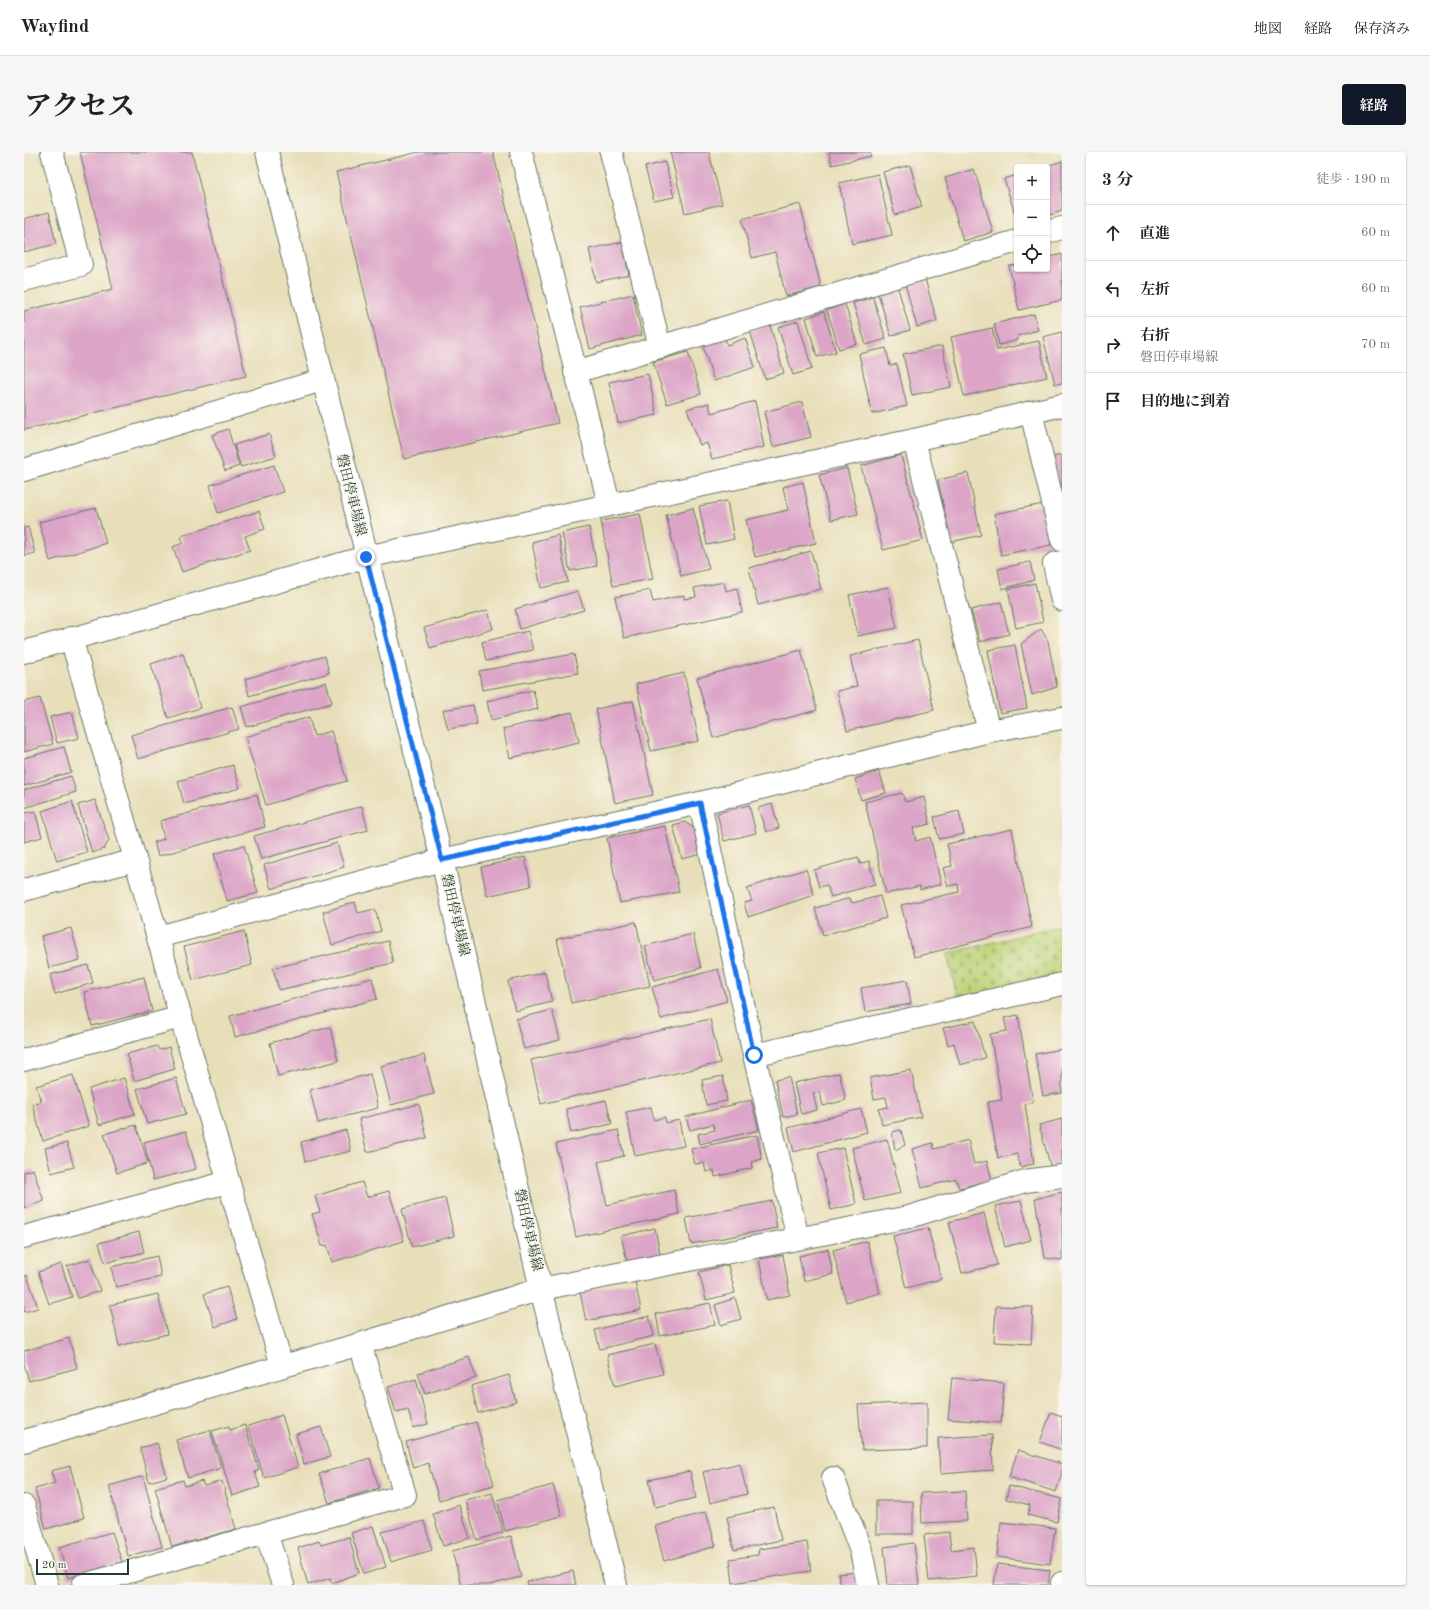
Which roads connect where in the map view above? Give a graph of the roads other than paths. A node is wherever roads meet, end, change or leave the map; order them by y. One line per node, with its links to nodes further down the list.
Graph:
1 (52, 152): 8 (street)
2 (267, 152): 11 (street, 磐田停車場線)
3 (521, 152): 10 (street)
4 (611, 152): 9 (street)
5 (1062, 228): 6 (street)
6 (1050, 231)
7 (1014, 242): 9 (street)
8 (24, 280)
9 (660, 347): 10 (street)
10 (575, 372): 16 (street)
11 (322, 380): 15 (street); 18 (street, 磐田停車場線)
12 (1062, 404): 13 (street)
13 (1031, 412): 14 (street); 17 (street)
14 (914, 440): 16 (street); 24 (street)
15 (24, 470)
16 (608, 504): 18 (street)
17 (1062, 540)
18 (366, 557): 21 (street); 27 (street, 磐田停車場線)
19 (1062, 562): 20 (street)
20 (1062, 600)
21 (71, 638): 22 (street); 26 (street)
22 (24, 652)
23 (1062, 718): 24 (street)
24 (989, 731): 25 (street)
25 (700, 803): 27 (street); 32 (street)
26 (135, 860): 28 (street); 29 (street)
27 (442, 860): 29 (street); 38 (street, 磐田停車場線)
28 (24, 890)
29 (158, 937): 31 (street)
30 (1062, 984): 32 (street)
31 (181, 1017): 33 (street); 35 (street)
32 (754, 1055): 37 (street)
33 (24, 1060)
34 (1062, 1176): 37 (street)
35 (228, 1182): 36 (street); 40 (street)
36 (24, 1237)
37 (798, 1238): 38 (street)
38 (541, 1289): 39 (street); 48 (street, 磐田停車場線)
39 (360, 1344): 40 (street); 44 (street)
40 (282, 1366): 41 (street)
41 (24, 1441)
42 (834, 1478): 49 (street)
43 (24, 1506): 45 (street)
44 (266, 1532): 46 (street); 47 (street)
45 (48, 1585)
46 (83, 1585)
47 (283, 1585)
48 (616, 1585)
49 (868, 1585)

